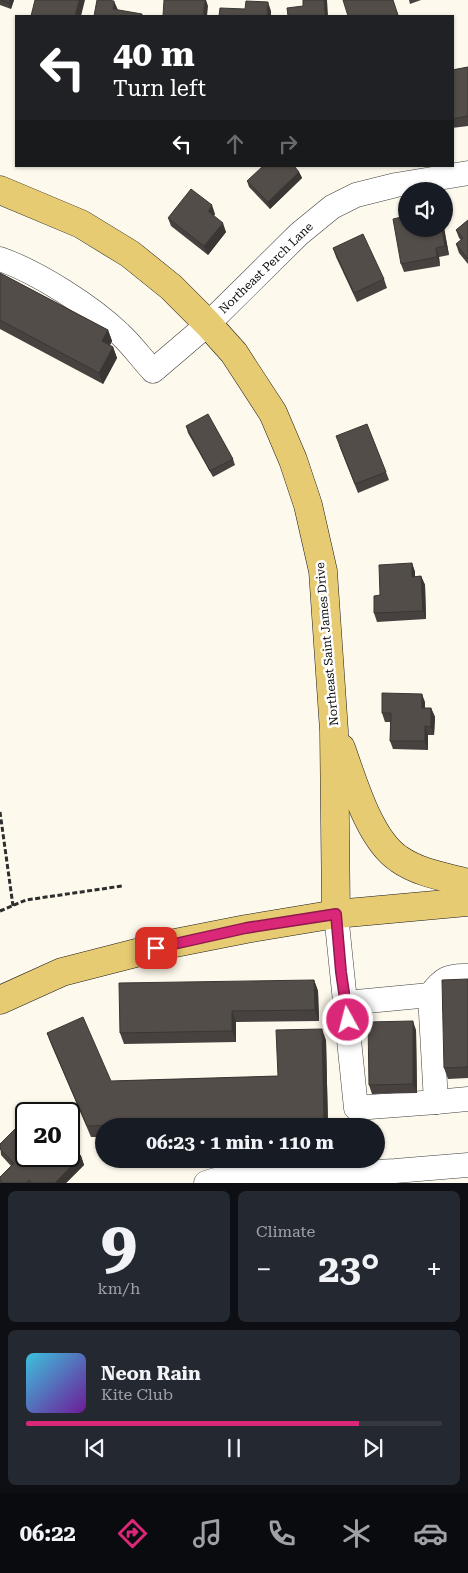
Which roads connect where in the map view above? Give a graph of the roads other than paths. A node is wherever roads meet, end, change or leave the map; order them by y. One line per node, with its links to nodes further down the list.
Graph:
1 (468, 173): 4 (street, Northeast Perch Lane)
2 (0, 190): 4 (main road, Northeast Saint James Drive)
3 (0, 259): 4 (street, Northeast Perch Lane)
4 (208, 324): 5 (main road, Northeast Saint James Drive)
5 (334, 732): 6 (main road); 8 (main road, Northeast Saint James Drive)
6 (468, 883)
7 (468, 902): 8 (main road)
8 (336, 914): 11 (main road); 12 (street)
9 (468, 976): 10 (street)
10 (430, 995): 12 (street); 14 (street)
11 (0, 1000)
12 (346, 1003): 14 (street)
13 (468, 1099): 14 (street)
14 (436, 1102)
15 (468, 1165): 16 (street)
16 (396, 1177): 17 (street)
17 (206, 1183)

